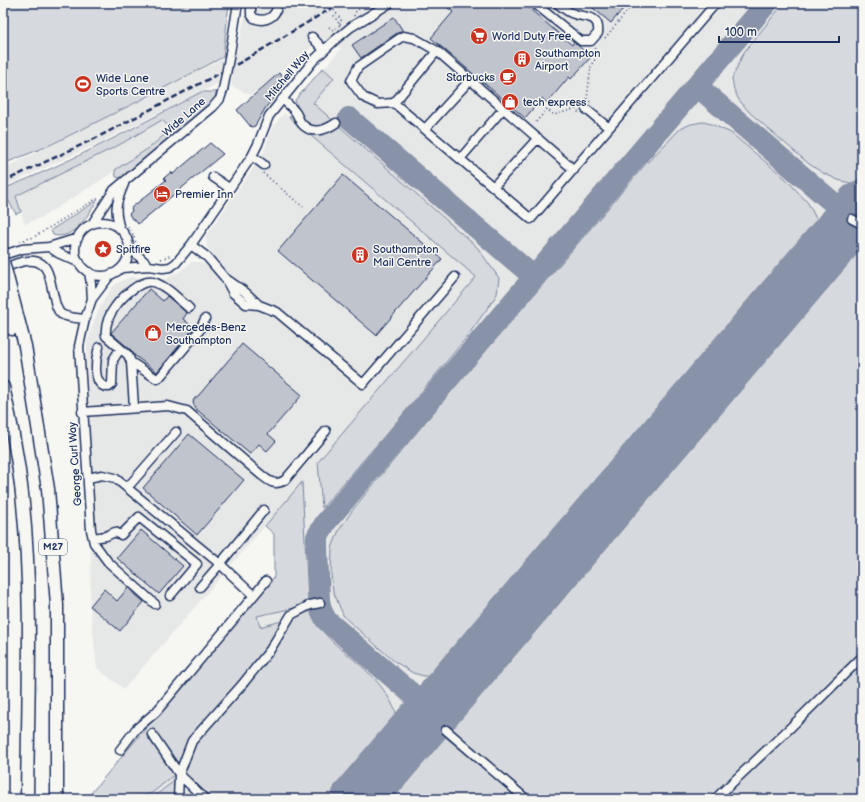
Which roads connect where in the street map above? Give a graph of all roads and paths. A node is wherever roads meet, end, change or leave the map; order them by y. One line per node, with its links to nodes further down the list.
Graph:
1 (238, 3): 34 (street, Wide Lane, bridge)
2 (252, 3): 3 (street)
3 (275, 3)
4 (326, 3): 11 (path, bridge)
5 (390, 3): 13 (street, Mitchell Way)
6 (534, 3): 7 (street)
7 (557, 3)
8 (634, 3): 15 (path)
9 (716, 3): 26 (street)
10 (334, 10): 11 (path)
11 (340, 25): 12 (path); 13 (path)
12 (329, 27)
13 (351, 27): 17 (street, Mitchell Way)
14 (312, 37): 17 (street)
15 (602, 42)
16 (597, 47): 23 (path)
17 (324, 50): 20 (street, Mitchell Way)
18 (437, 51): 19 (street); 21 (street); 21 (street)
19 (470, 80): 22 (street); 27 (street)
20 (282, 99): 25 (street); 29 (street, Mitchell Way)
21 (394, 103): 27 (street)
22 (503, 108): 28 (street); 30 (street)
23 (586, 109): 24 (path); 26 (street)
24 (536, 122)
25 (336, 123)
26 (610, 128): 32 (street)
27 (425, 129): 30 (street)
28 (538, 138): 32 (street); 36 (street)
29 (252, 156): 31 (street); 35 (street, Mitchell Way)
30 (460, 159): 36 (street)
31 (262, 168): 38 (path)
32 (574, 170): 36 (street)
33 (213, 177): 35 (street)
34 (124, 183): 40 (street, Wide Lane); 42 (street)
35 (230, 188): 45 (street, Mitchell Way)
36 (494, 188)
37 (102, 200): 43 (path)
38 (303, 207)
39 (852, 219): 41 (street)
40 (92, 224): 42 (street); 44 (street)
41 (862, 224)
42 (122, 226): 47 (street); 48 (path)
43 (34, 238)
44 (78, 238): 46 (street); 52 (street)
45 (191, 245): 53 (street, Mitchell Way); 58 (street)
46 (49, 247): 49 (street); 52 (street)
47 (129, 247): 53 (street); 55 (street)
48 (138, 247)
49 (3, 255)
50 (173, 255): 51 (path)
51 (160, 259)
52 (80, 263): 56 (street)
53 (149, 266): 55 (street, Mitchell Way)
54 (4, 268): 62 (street); 68 (highway, M27)
55 (122, 268): 57 (street)
56 (89, 272): 57 (street); 60 (street, George Curl Way)
57 (112, 274): 60 (street, George Curl Way)
58 (455, 277)
59 (3, 298): 68 (highway, M27)
60 (92, 299): 62 (street, George Curl Way)
61 (189, 308): 65 (street)
62 (85, 319): 70 (street, George Curl Way)
63 (205, 319): 66 (street)
64 (99, 347): 65 (street)
65 (120, 349): 66 (street)
66 (131, 362): 69 (street)
67 (3, 387): 91 (highway, M27)
68 (31, 392): 92 (highway, M27)
69 (134, 407): 70 (street); 71 (street)
70 (82, 412): 73 (street, George Curl Way)
71 (326, 431)
72 (176, 432): 74 (street)
73 (88, 478): 74 (street); 76 (street, George Curl Way)
74 (127, 488): 77 (street)
75 (264, 510): 79 (street)
76 (93, 538): 78 (street); 85 (street, George Curl Way)
77 (194, 543): 78 (street); 79 (street)
78 (186, 554): 83 (street)
79 (220, 564): 81 (street); 82 (street)
80 (266, 581): 82 (street)
81 (200, 587)
82 (253, 595): 89 (street)
83 (170, 596)
84 (320, 603): 90 (street)
85 (156, 604)
86 (862, 657): 96 (street)
87 (446, 730): 95 (street)
88 (152, 734): 90 (street)
89 (120, 750)
90 (179, 774): 93 (street); 94 (street)
91 (27, 799)
92 (57, 799)
93 (178, 799)
94 (205, 799)
95 (526, 799)
96 (715, 799)

